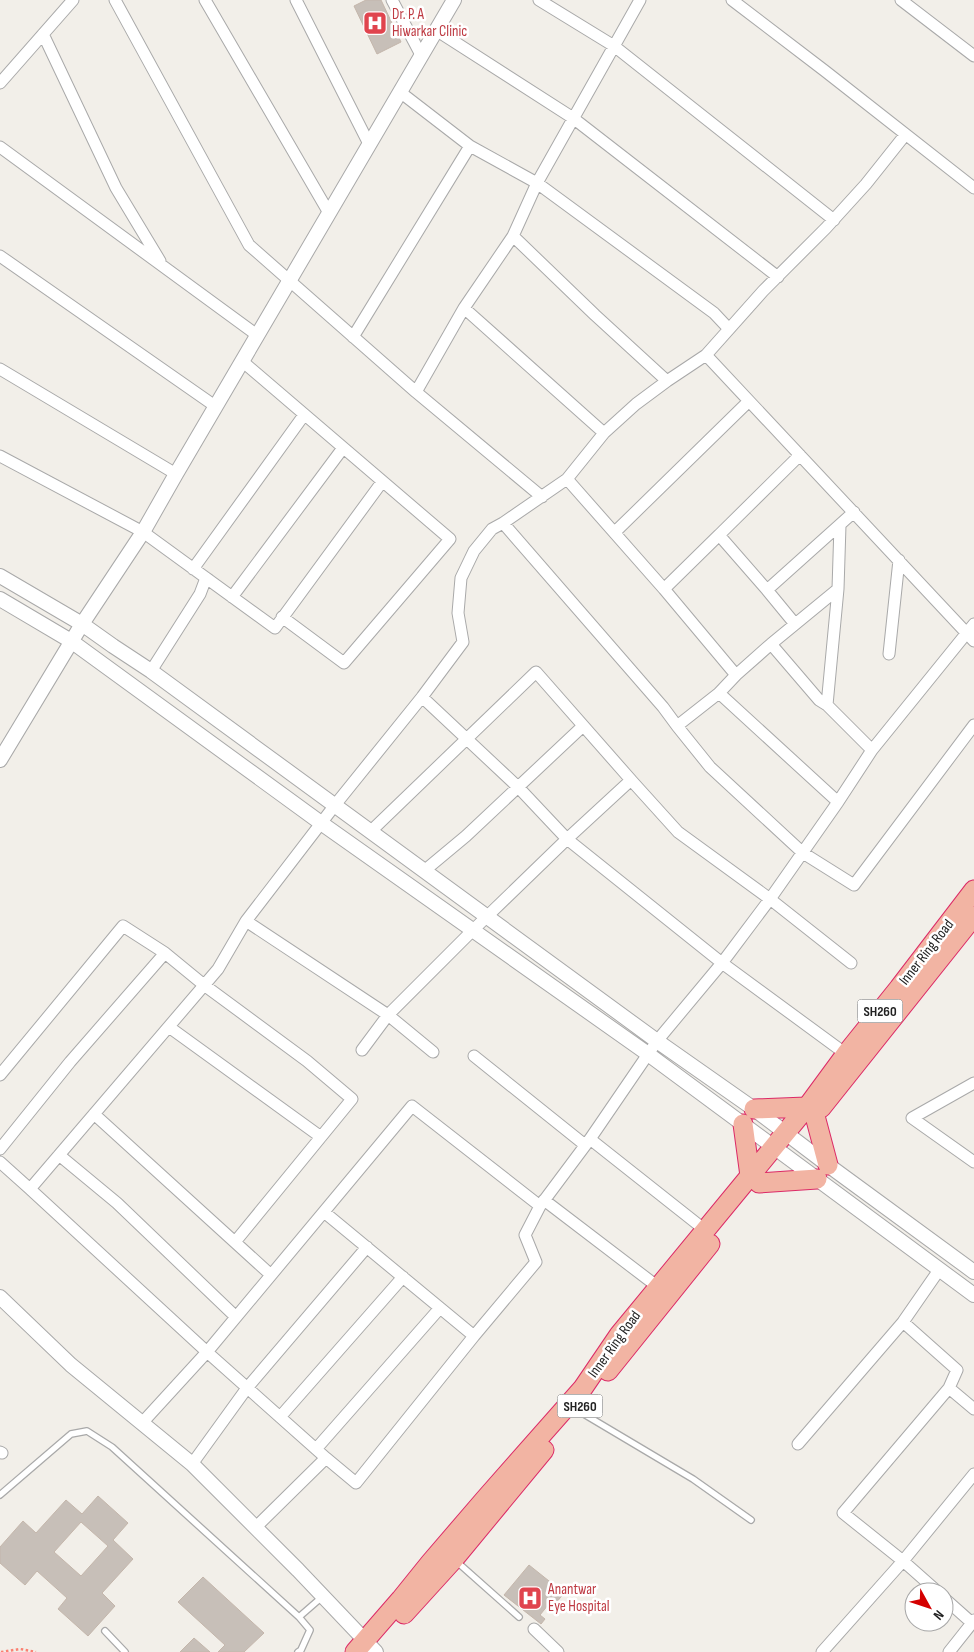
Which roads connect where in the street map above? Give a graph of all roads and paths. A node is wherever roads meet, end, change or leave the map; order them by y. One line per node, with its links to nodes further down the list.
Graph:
1 (73, 0): 12 (street)
2 (115, 0): 31 (street)
3 (205, 0): 25 (street)
4 (296, 0): 20 (street)
5 (392, 0): 14 (street)
6 (454, 0): 11 (street)
7 (539, 0): 13 (street)
8 (640, 0): 13 (street)
9 (732, 0): 19 (street)
10 (907, 2): 15 (street)
11 (436, 30): 14 (street); 18 (street)
12 (43, 34): 16 (street); 29 (street)
13 (614, 46): 18 (street); 26 (street)
14 (421, 55): 17 (street)
15 (974, 56)
16 (0, 83)
17 (400, 92): 20 (street); 21 (street)
18 (573, 118): 23 (street); 30 (street)
19 (904, 134): 24 (street); 26 (street)
20 (369, 144): 25 (street)
21 (470, 146): 23 (street); 35 (street)
22 (0, 147): 29 (street)
23 (537, 183): 27 (street); 33 (street)
24 (974, 188)
25 (329, 213): 31 (street)
26 (834, 220): 30 (street)
27 (513, 236): 32 (street); 39 (street)
28 (0, 256): 42 (street)
29 (164, 267): 34 (street)
30 (778, 277): 33 (street)
31 (289, 281): 34 (street); 35 (street)
32 (464, 308): 40 (street); 44 (street)
33 (730, 328): 36 (street)
34 (257, 335): 37 (street)
35 (353, 337): 40 (street)
36 (706, 355): 39 (street); 41 (street)
37 (242, 361): 42 (street); 43 (street)
38 (0, 369): 48 (street)
39 (667, 381): 44 (street)
40 (416, 392): 51 (street)
41 (750, 401): 46 (street); 56 (street)
42 (215, 406): 48 (street)
43 (304, 415): 45 (street); 59 (street)
44 (604, 433): 49 (street)
45 (343, 448): 50 (street); 65 (street)
46 (800, 454): 52 (street); 57 (street)
47 (0, 456): 55 (street)
48 (176, 474): 55 (street)
49 (566, 479): 51 (street); 56 (street)
50 (382, 482): 67 (street); 67 (street)
51 (542, 497): 53 (street)
52 (854, 512): 54 (street); 58 (street)
53 (503, 523): 77 (street); 81 (street)
54 (840, 525): 63 (street); 64 (street)
55 (143, 532): 59 (street); 68 (street)
56 (615, 532): 62 (street)
57 (719, 535): 62 (street); 64 (street)
58 (899, 560): 70 (street); 73 (street)
59 (193, 569): 61 (street)
60 (0, 576): 68 (street)
61 (208, 580): 65 (street); 74 (street)
62 (664, 589): 75 (street)
63 (838, 589): 69 (street); 78 (street)
64 (767, 590): 69 (street)
65 (232, 597): 67 (street)
66 (0, 599): 71 (street)
67 (282, 617)
68 (82, 624): 71 (street); 74 (street)
69 (795, 624): 72 (street)
70 (972, 632): 83 (street)
71 (71, 641): 84 (street); 89 (street)
72 (771, 644): 75 (street); 78 (street)
73 (889, 654)
74 (151, 671): 88 (street)
75 (736, 675): 76 (street)
76 (720, 693): 81 (street); 87 (street)
77 (422, 697): 82 (street); 88 (street)
78 (826, 706): 83 (street)
79 (974, 725): 92 (street)
80 (583, 726): 82 (street); 85 (street); 86 (street)
81 (677, 726): 92 (street)
82 (466, 740): 86 (street); 90 (street)
83 (872, 750): 87 (street)
84 (0, 760)
85 (631, 780): 91 (street); 95 (street)
86 (518, 787): 91 (street); 93 (street)
87 (838, 802): 92 (street)
88 (334, 806): 89 (street); 90 (street)
89 (321, 823): 98 (street); 99 (street)
90 (370, 832): 93 (street)
91 (567, 839): 96 (street); 102 (street)
92 (803, 853): 95 (street)
93 (424, 871): 96 (street)
94 (974, 890): 110 (highway, Inner Ring Road / SH260)
95 (770, 899): 101 (street); 102 (street)
96 (486, 916): 99 (street); 106 (street)
97 (974, 916): 115 (highway, Inner Ring Road / SH260)
98 (246, 922): 103 (street); 104 (street)
99 (472, 931): 104 (street); 109 (street)
100 (166, 953): 103 (street); 112 (street); 121 (street)
101 (851, 962)
102 (722, 963): 106 (street); 110 (street)
103 (204, 985): 105 (street); 118 (street)
104 (388, 1015): 107 (street); 108 (street)
105 (169, 1026): 116 (street); 118 (street)
106 (657, 1041): 109 (street); 114 (street)
107 (362, 1050)
108 (433, 1052)
109 (648, 1054): 117 (street); 119 (street)
110 (846, 1054): 115 (highway, Inner Ring Road / SH260)
111 (474, 1056): 119 (street)
112 (0, 1075)
113 (972, 1088): 124 (street)
114 (754, 1109): 115 (highway); 120 (street)
115 (810, 1112): 120 (highway, Inner Ring Road / SH260); 125 (highway)
116 (94, 1114): 122 (street); 131 (street)
117 (743, 1124): 120 (street); 126 (highway)
118 (321, 1137): 131 (street)
119 (588, 1142): 128 (street); 130 (street)
120 (785, 1144): 125 (street); 126 (highway, Inner Ring Road)
121 (0, 1149)
122 (59, 1155): 127 (street); 141 (street)
123 (0, 1162): 127 (street)
124 (974, 1162)
125 (822, 1172): 126 (highway); 133 (street); 134 (street)
126 (755, 1179): 130 (highway, Inner Ring Road); 148 (highway, Inner Ring Road / SH260)
127 (30, 1189): 144 (street)
128 (542, 1203): 129 (street); 137 (street); 143 (street)
129 (324, 1212): 132 (street); 135 (street)
130 (705, 1230): 137 (highway, Inner Ring Road)
131 (235, 1242): 135 (street)
132 (367, 1247): 136 (street); 145 (street)
133 (940, 1270): 138 (street); 142 (street)
134 (974, 1272)
135 (271, 1275): 141 (street)
136 (403, 1277): 140 (street); 149 (street)
137 (658, 1287): 169 (highway, Inner Ring Road)
138 (974, 1295)
139 (0, 1297): 150 (street)
140 (440, 1308): 143 (street); 152 (street)
141 (236, 1317): 144 (street)
142 (903, 1322): 146 (street); 151 (street)
143 (474, 1336): 153 (street)
144 (207, 1352): 145 (street); 150 (street)
145 (247, 1388): 149 (street); 154 (street)
146 (949, 1388): 147 (street); 160 (street)
147 (974, 1409)
148 (577, 1410): 157 (lane); 159 (highway, Inner Ring Road / SH260)
149 (280, 1417): 152 (street)
150 (142, 1424): 154 (street)
151 (798, 1444)
152 (316, 1450): 153 (street)
153 (326, 1458): 158 (street)
154 (192, 1464): 158 (street)
155 (974, 1474): 160 (street)
156 (0, 1496): 164 (lane)
157 (751, 1520)
158 (256, 1528): 162 (street)
159 (454, 1559): 165 (lane); 169 (highway, Inner Ring Road / SH260)
160 (903, 1561): 161 (street); 175 (street)
161 (927, 1582)
162 (323, 1596): 164 (lane); 169 (street)
163 (954, 1606): 166 (street)
164 (299, 1617): 173 (lane)
165 (519, 1617)
166 (973, 1622): 176 (street)
167 (534, 1630): 174 (street)
168 (105, 1631): 172 (lane)
169 (368, 1649)
170 (1, 1652): 171 (path)
171 (36, 1652)
172 (125, 1652)
173 (298, 1652)
174 (558, 1652)
175 (822, 1652)
176 (949, 1652)

